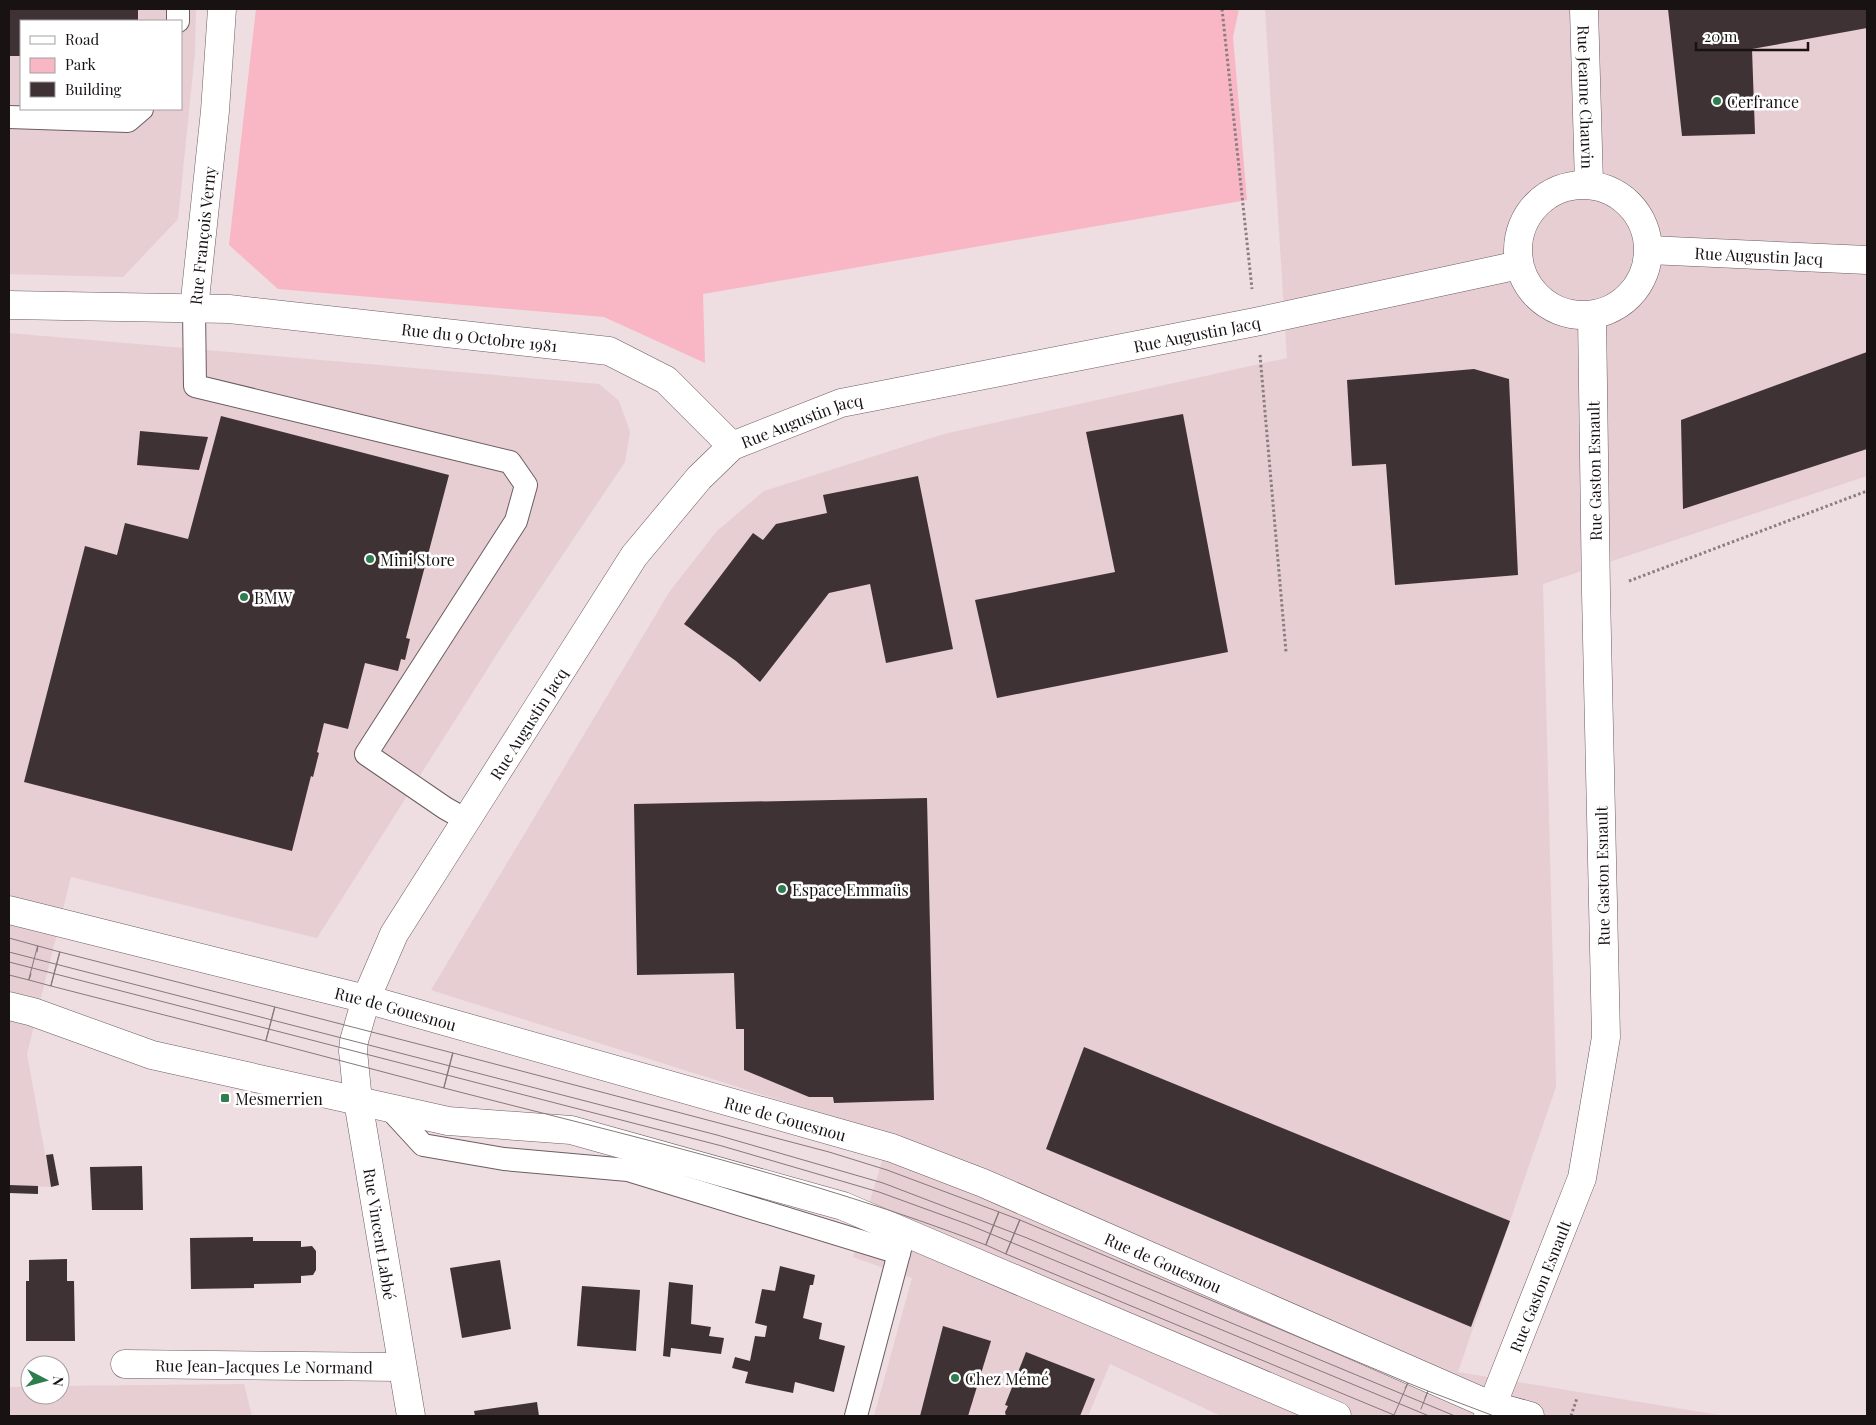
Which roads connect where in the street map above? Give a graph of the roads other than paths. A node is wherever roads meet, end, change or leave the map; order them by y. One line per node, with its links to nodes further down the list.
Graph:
1 (222, 9): 10 (street, Rue François Verny)
2 (1584, 9): 5 (street, Rue Jeanne Chauvin)
3 (141, 110): 4 (lane)
4 (9, 117)
5 (1589, 184): 6 (street); 8 (street)
6 (1650, 250): 7 (street, Rue Augustin Jacq); 11 (street)
7 (1867, 260)
8 (1519, 265): 11 (street); 12 (street, Rue Augustin Jacq)
9 (9, 305): 10 (street, Rue François Verny)
10 (194, 309): 12 (street, Rue du 9 Octobre 1981); 13 (lane)
11 (1592, 316): 22 (street, Rue Gaston Esnault)
12 (732, 446): 13 (street, Rue Augustin Jacq)
13 (466, 820): 15 (street, Rue Augustin Jacq)
14 (9, 910): 15 (street, Rue de Gouesnou)
15 (366, 999): 17 (street, Rue Augustin Jacq); 22 (street, Rue de Gouesnou)
16 (9, 1006): 18 (street)
17 (353, 1051): 18 (street, Rue Vincent Labbé)
18 (358, 1101): 19 (street); 21 (street, Rue Vincent Labbé)
19 (901, 1242): 24 (lane); 25 (street)
20 (125, 1364): 21 (street, Rue Jean-Jacques Le Normand)
21 (401, 1367): 23 (street, Rue Vincent Labbé)
22 (1489, 1411): 26 (street, Rue de Gouesnou)
23 (410, 1416)
24 (856, 1416)
25 (1337, 1416)
26 (1530, 1416)

